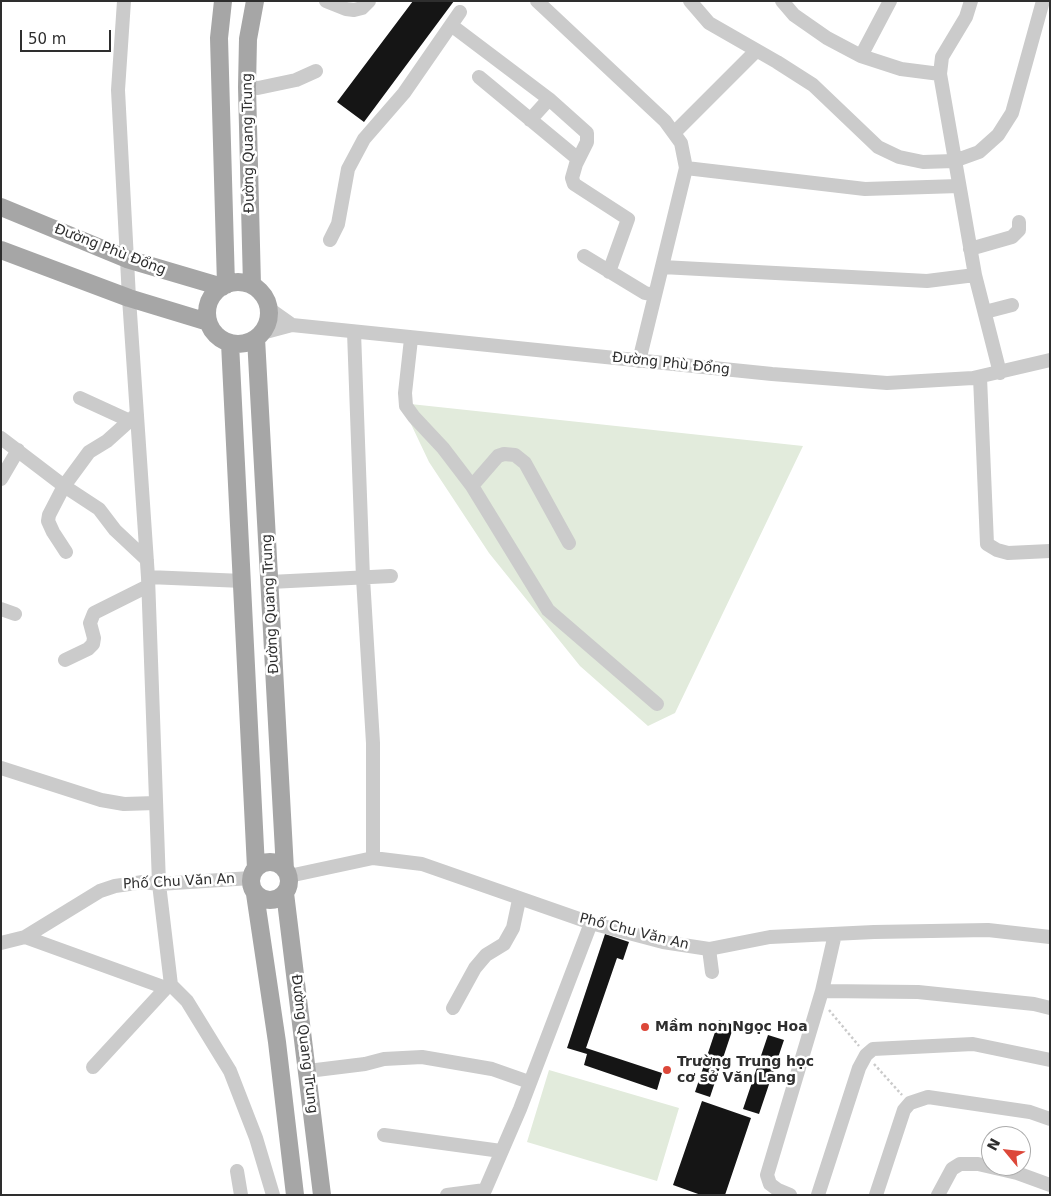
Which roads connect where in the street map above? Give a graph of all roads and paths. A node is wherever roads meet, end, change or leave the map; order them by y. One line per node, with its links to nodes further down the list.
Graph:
1 (124, 1): 33 (street)
2 (223, 1): 38 (main road, Đường Quang Trung)
3 (255, 1): 19 (main road, Đường Quang Trung)
4 (326, 1): 5 (street)
5 (369, 1)
6 (536, 1): 22 (street)
7 (690, 1): 14 (street)
8 (782, 1): 15 (street)
9 (890, 1): 15 (street)
10 (970, 1): 17 (street)
11 (1043, 1): 24 (street)
12 (460, 12): 13 (street)
13 (451, 25): 20 (street); 29 (street)
14 (756, 51): 22 (street); 24 (street)
15 (861, 56): 17 (street)
16 (316, 71): 19 (street)
17 (940, 74): 24 (street)
18 (479, 77): 21 (street)
19 (247, 87): 37 (main road, Đường Quang Trung)
20 (550, 98): 21 (street); 23 (street)
21 (530, 120): 23 (street)
22 (674, 133): 25 (street)
23 (578, 159): 35 (street)
24 (954, 161): 26 (street)
25 (686, 168): 26 (street); 34 (street)
26 (959, 186): 30 (street)
27 (1, 207): 33 (main road, Đường Phù Đổng)
28 (1019, 222): 30 (street)
29 (330, 240)
30 (970, 249): 36 (street)
31 (2, 252): 40 (main road)
32 (584, 256): 35 (street)
33 (127, 259): 38 (main road, Đường Phù Đổng); 40 (street)
34 (662, 266): 36 (street); 39 (street)
35 (610, 272): 39 (street)
36 (975, 275): 43 (street)
37 (252, 285): 38 (main road); 42 (main road)
38 (224, 286): 44 (main road)
39 (655, 295): 51 (street)
40 (129, 298): 44 (main road); 55 (street)
41 (1012, 305): 43 (street)
42 (268, 308): 45 (street, Đường Phù Đổng); 47 (main road)
43 (985, 312): 52 (street)
44 (208, 322): 49 (main road)
45 (292, 325): 46 (street, Đường Phù Đổng); 47 (street, Đường Phù Đổng)
46 (354, 332): 48 (street, Đường Phù Đổng); 66 (street)
47 (259, 336): 49 (main road); 69 (main road, Đường Quang Trung)
48 (411, 339): 51 (street, Đường Phù Đổng); 60 (street)
49 (230, 343): 68 (main road, Đường Quang Trung)
50 (1050, 360): 52 (street, Đường Phù Đổng)
51 (639, 361): 53 (street, Đường Phù Đổng)
52 (1000, 373): 53 (street, Đường Phù Đổng)
53 (980, 377): 62 (street)
54 (80, 398): 55 (street)
55 (133, 417): 59 (street); 64 (street)
56 (1, 438): 57 (street)
57 (18, 450): 58 (street); 59 (street)
58 (1, 479)
59 (64, 486): 63 (street); 64 (street)
60 (472, 486): 61 (street); 73 (street)
61 (569, 543)
62 (1050, 551)
63 (66, 552)
64 (147, 560): 67 (street)
65 (391, 576): 66 (street)
66 (363, 578): 69 (street); 76 (street)
67 (148, 582): 68 (street); 72 (street); 75 (street)
68 (242, 582): 77 (main road, Đường Quang Trung)
69 (270, 582): 78 (main road, Đường Quang Trung)
70 (1, 609): 71 (street)
71 (15, 614)
72 (65, 660)
73 (657, 704)
74 (1, 768): 75 (street)
75 (156, 804): 79 (street)
76 (373, 858): 78 (street, Phố Chu Văn An); 80 (street, Phố Chu Văn An)
77 (254, 880): 78 (main road); 78 (main road); 79 (street, Phố Chu Văn An); 104 (main road, Đường Quang Trung)
78 (286, 880): 94 (main road, Đường Quang Trung)
79 (159, 884): 83 (street, Phố Chu Văn An); 88 (street)
80 (519, 900): 81 (street, Phố Chu Văn An); 90 (street)
81 (591, 923): 86 (street, Phố Chu Văn An); 95 (street)
82 (835, 934): 84 (street, Phố Chu Văn An); 86 (street, Phố Chu Văn An); 89 (street)
83 (25, 937): 85 (street, Phố Chu Văn An); 88 (street)
84 (1050, 937)
85 (1, 943)
86 (708, 950): 87 (street)
87 (712, 972)
88 (168, 986): 93 (street); 103 (street)
89 (822, 991): 91 (street); 107 (street)
90 (453, 1008)
91 (1050, 1008)
92 (1050, 1060): 108 (street)
93 (93, 1067)
94 (308, 1071): 95 (street); 105 (main road, Đường Quang Trung)
95 (529, 1082): 98 (street)
96 (1050, 1119): 109 (street)
97 (384, 1135): 98 (street)
98 (502, 1151): 101 (street)
99 (237, 1171): 102 (street)
100 (1050, 1185): 110 (street)
101 (484, 1193): 106 (street)
102 (241, 1195)
103 (273, 1195)
104 (295, 1195)
105 (322, 1195)
106 (447, 1195)
107 (790, 1195)
108 (818, 1195)
109 (876, 1195)
110 (938, 1195)

